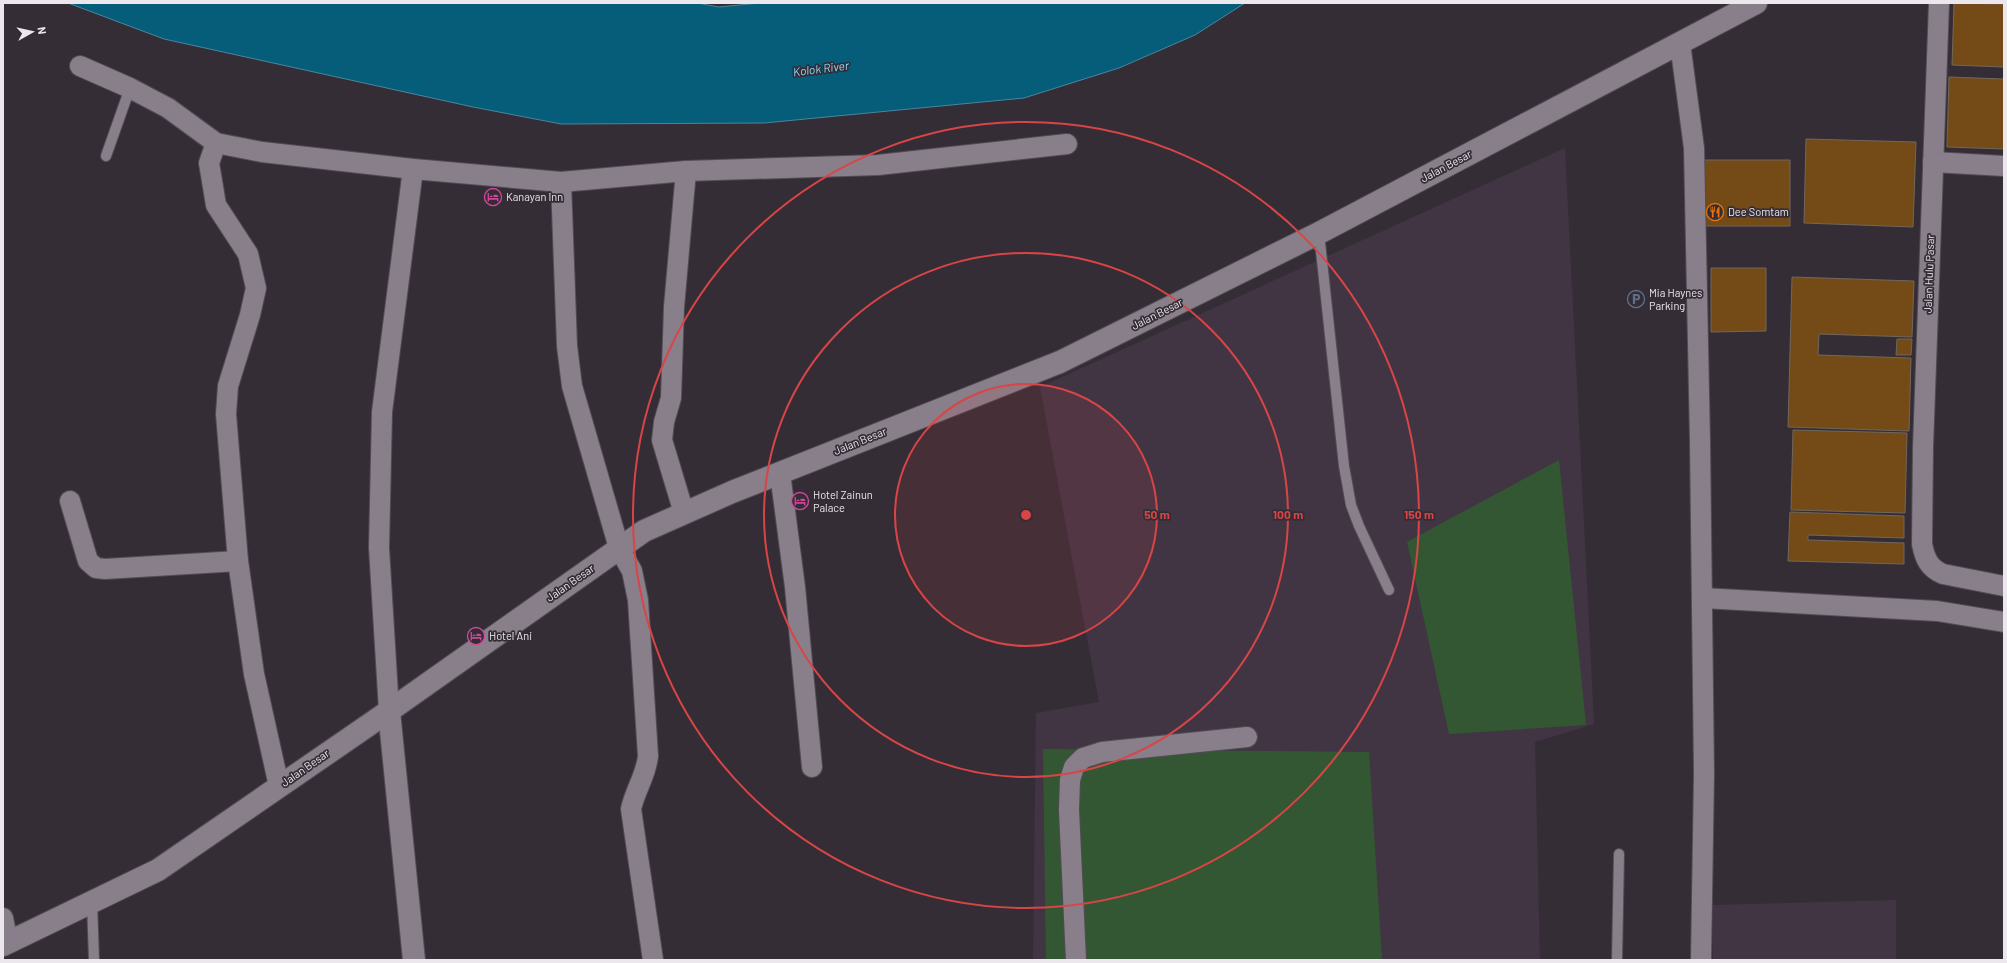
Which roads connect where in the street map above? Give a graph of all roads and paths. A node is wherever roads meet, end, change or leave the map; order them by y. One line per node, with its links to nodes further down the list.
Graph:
1 (1756, 3): 3 (main road, Jalan Besar)
2 (1939, 3): 9 (street, Jalan Hulu Pasar)
3 (1680, 43): 14 (main road, Jalan Besar); 22 (street)
4 (80, 66): 5 (street)
5 (130, 88): 6 (street); 8 (lane)
6 (216, 143): 11 (street); 19 (street)
7 (1067, 144): 12 (street)
8 (106, 156)
9 (1933, 162): 10 (street); 20 (street, Jalan Hulu Pasar)
10 (2004, 166)
11 (413, 169): 13 (street); 24 (street)
12 (686, 172): 13 (street); 17 (street)
13 (561, 182): 18 (street)
14 (1319, 233): 15 (main road, Jalan Besar); 21 (lane)
15 (780, 473): 17 (main road, Jalan Besar); 26 (street)
16 (70, 501): 19 (street)
17 (684, 513): 18 (main road, Jalan Besar)
18 (619, 548): 24 (main road, Jalan Besar); 34 (street)
19 (238, 561): 27 (street)
20 (2004, 586)
21 (1389, 590)
22 (1702, 598): 23 (street); 37 (street)
23 (2004, 622)
24 (389, 710): 27 (main road, Jalan Besar); 33 (main road)
25 (1247, 737): 35 (street)
26 (812, 767)
27 (280, 785): 29 (main road, Jalan Besar)
28 (1619, 854): 36 (lane)
29 (92, 901): 31 (main road, Jalan Besar); 32 (lane)
30 (3, 918): 31 (street)
31 (6, 944)
32 (94, 960)
33 (414, 960)
34 (653, 960)
35 (1076, 960)
36 (1617, 960)
37 (1701, 960)

